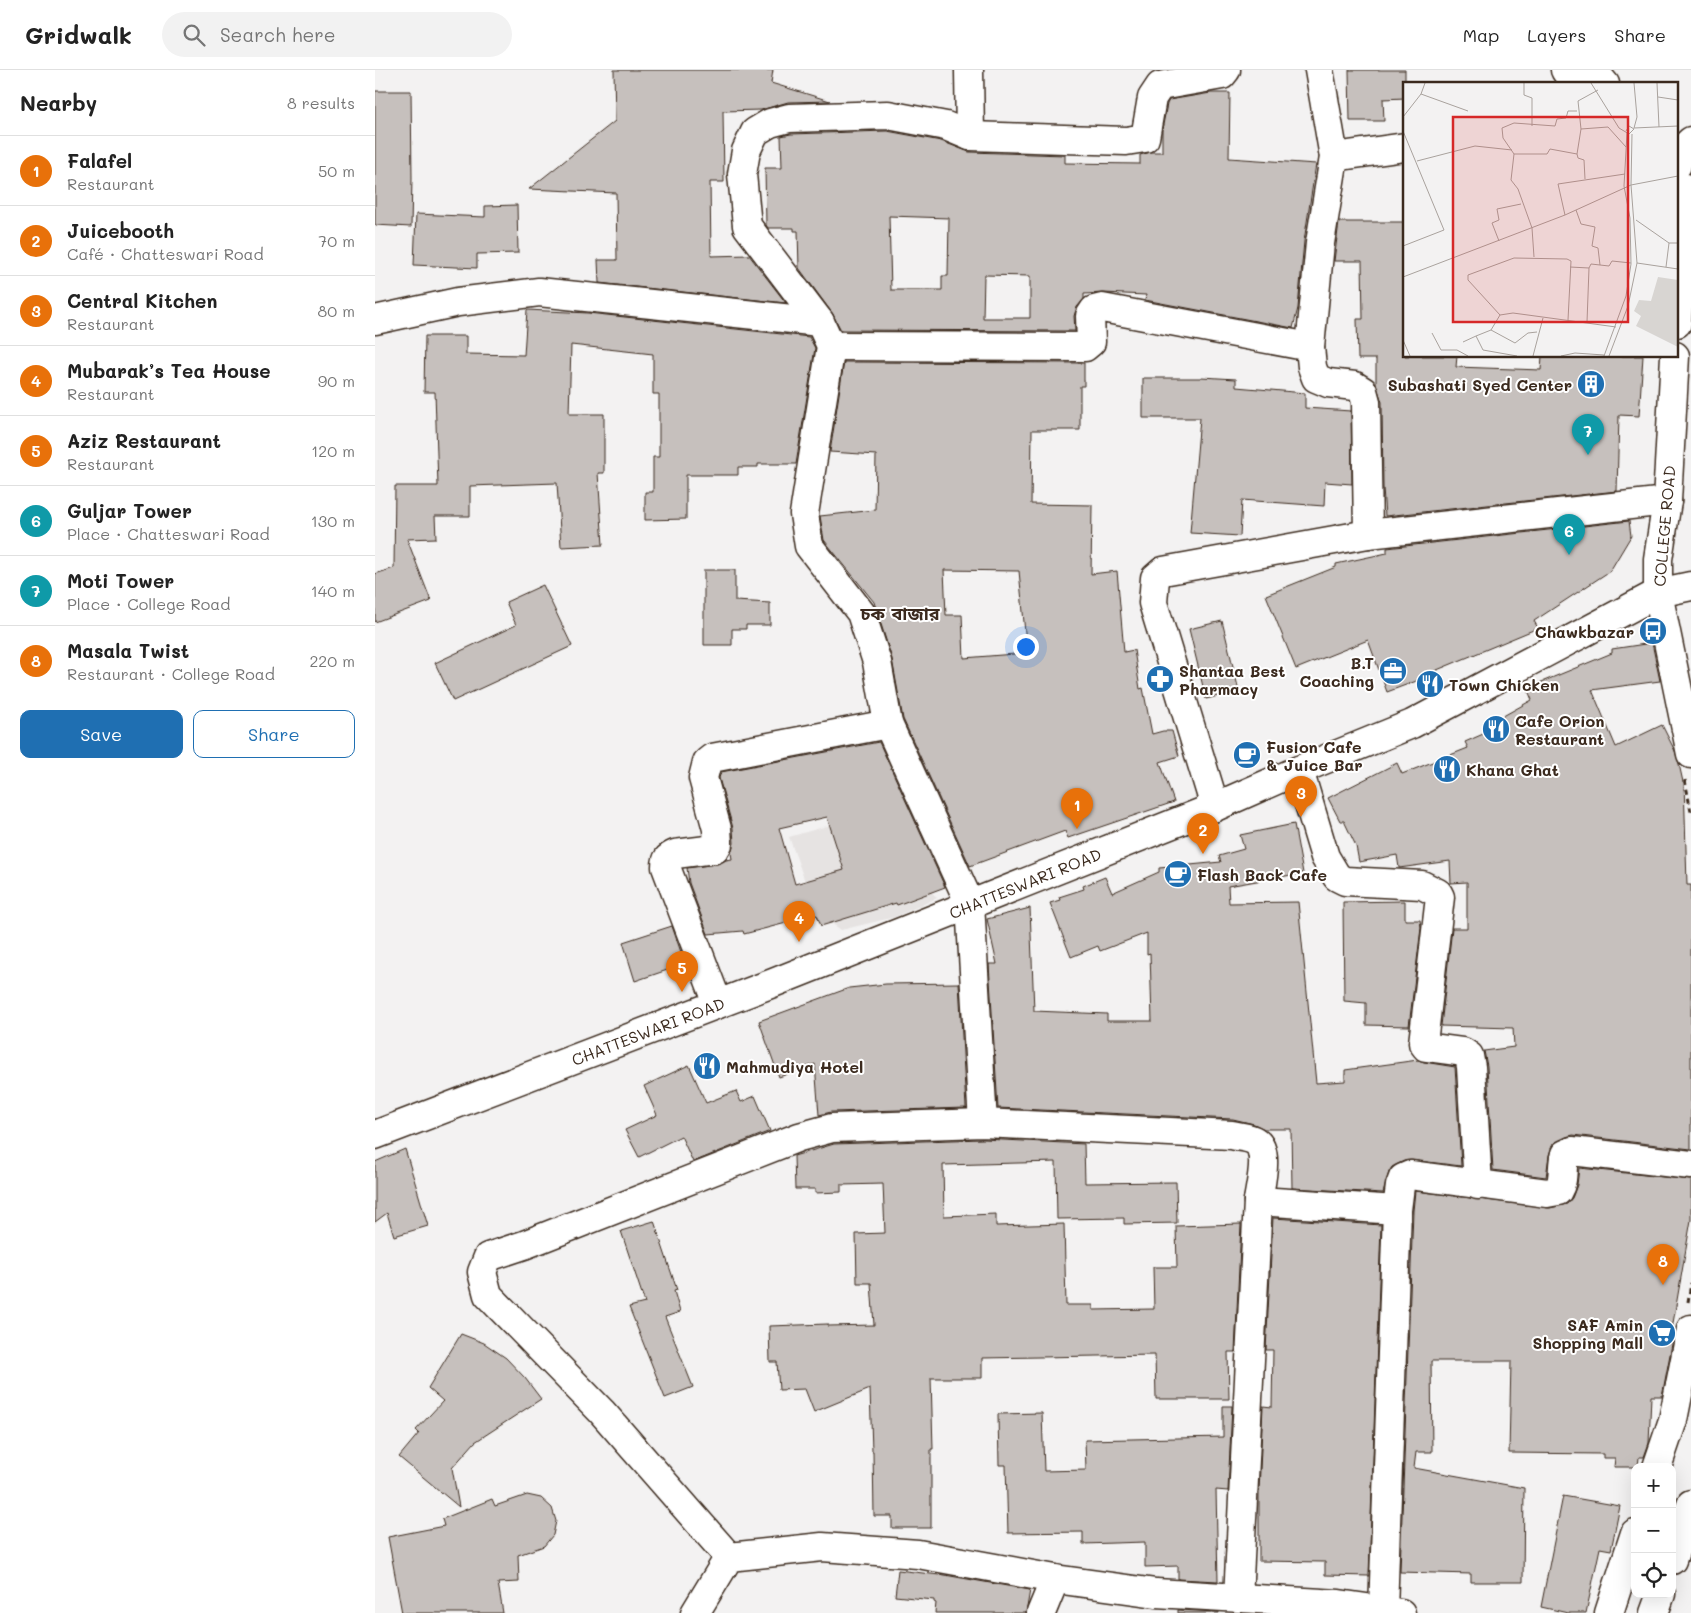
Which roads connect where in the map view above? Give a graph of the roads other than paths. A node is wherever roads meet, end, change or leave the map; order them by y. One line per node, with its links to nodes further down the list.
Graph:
1 (969, 70): 8 (street)
2 (1226, 70): 8 (street)
3 (1319, 70): 10 (street)
4 (1565, 70): 6 (street)
5 (1593, 70): 7 (street)
6 (1573, 82)
7 (1603, 82)
8 (970, 136): 14 (street)
9 (1403, 147): 10 (street)
10 (1334, 157): 15 (street)
11 (1683, 166): 12 (street)
12 (1679, 268)
13 (375, 320): 14 (street)
14 (826, 334): 15 (street); 21 (street)
15 (1310, 347): 18 (street)
16 (1675, 358): 17 (street, COLLEGE ROAD)
17 (1667, 501): 18 (street); 20 (street, COLLEGE ROAD)
18 (1368, 534): 24 (street)
19 (1691, 586): 20 (street, CHATTESWARI ROAD)
20 (1658, 593): 22 (street, COLLEGE ROAD); 23 (street, CHATTESWARI ROAD)
21 (888, 724): 25 (street); 26 (street)
22 (1691, 754)
23 (1299, 770): 24 (street, CHATTESWARI ROAD); 30 (street)
24 (1215, 807): 25 (street, CHATTESWARI ROAD)
25 (970, 904): 26 (street, CHATTESWARI ROAD); 27 (street)
26 (718, 1004): 28 (street, CHATTESWARI ROAD)
27 (983, 1123): 31 (street); 38 (street)
28 (375, 1135)
29 (1691, 1165): 30 (street)
30 (1478, 1185): 32 (street)
31 (1259, 1201): 32 (street); 40 (street)
32 (1397, 1210): 42 (street)
33 (1691, 1329): 34 (street)
34 (1658, 1463)
35 (1691, 1504): 37 (street)
36 (1631, 1545): 45 (street)
37 (1674, 1553)
38 (729, 1557): 39 (street); 43 (street)
39 (1055, 1579): 40 (street); 44 (street)
40 (1238, 1598): 42 (street)
41 (1660, 1598): 46 (street)
42 (1392, 1612)
43 (695, 1613)
44 (1041, 1613)
45 (1609, 1613)
46 (1654, 1613)

